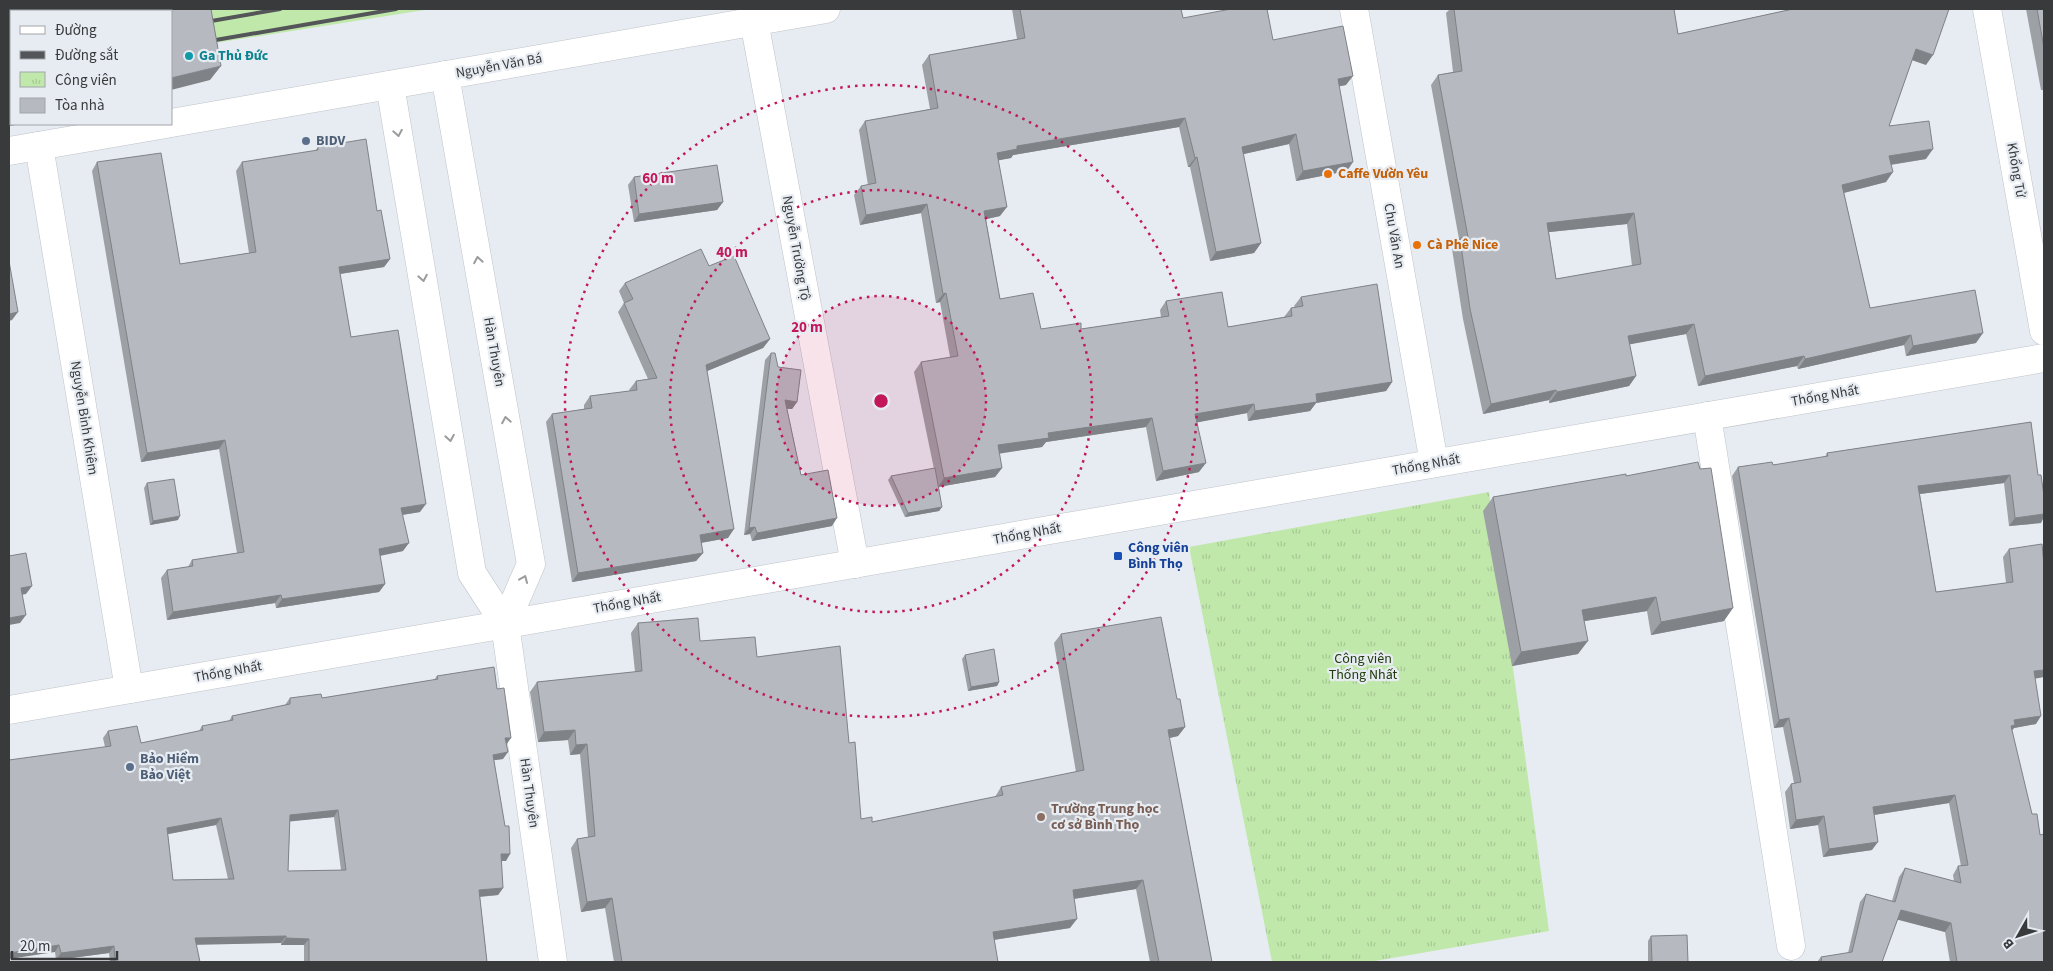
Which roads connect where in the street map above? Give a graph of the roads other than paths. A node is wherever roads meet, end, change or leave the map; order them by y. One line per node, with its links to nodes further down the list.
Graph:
1 (826, 9): 4 (street, Nguyễn Văn Bá)
2 (1354, 9): 14 (street, Chu Văn An)
3 (1987, 9): 11 (street, Khổng Tử)
4 (754, 21): 5 (street, Nguyễn Văn Bá); 15 (street, Nguyễn Trường Tộ)
5 (445, 75): 6 (street, Nguyễn Văn Bá); 16 (street, Hàn Thuyên, one-way to 5)
6 (390, 85): 7 (street, Nguyễn Văn Bá); 16 (street, Hàn Thuyên, one-way to 16)
7 (172, 123)
8 (160, 125): 9 (street)
9 (39, 146): 10 (street); 17 (street, Nguyễn Bỉnh Khiêm)
10 (9, 151)
11 (2044, 331)
12 (2044, 358): 13 (street, Thống Nhất)
13 (1707, 416): 14 (street, Thống Nhất); 19 (street)
14 (1434, 463): 15 (street, Thống Nhất)
15 (855, 564): 16 (street, Thống Nhất)
16 (505, 624): 17 (street, Thống Nhất); 20 (street, Hàn Thuyên)
17 (129, 689): 18 (street, Thống Nhất)
18 (9, 710)
19 (1791, 946)
20 (553, 962)

